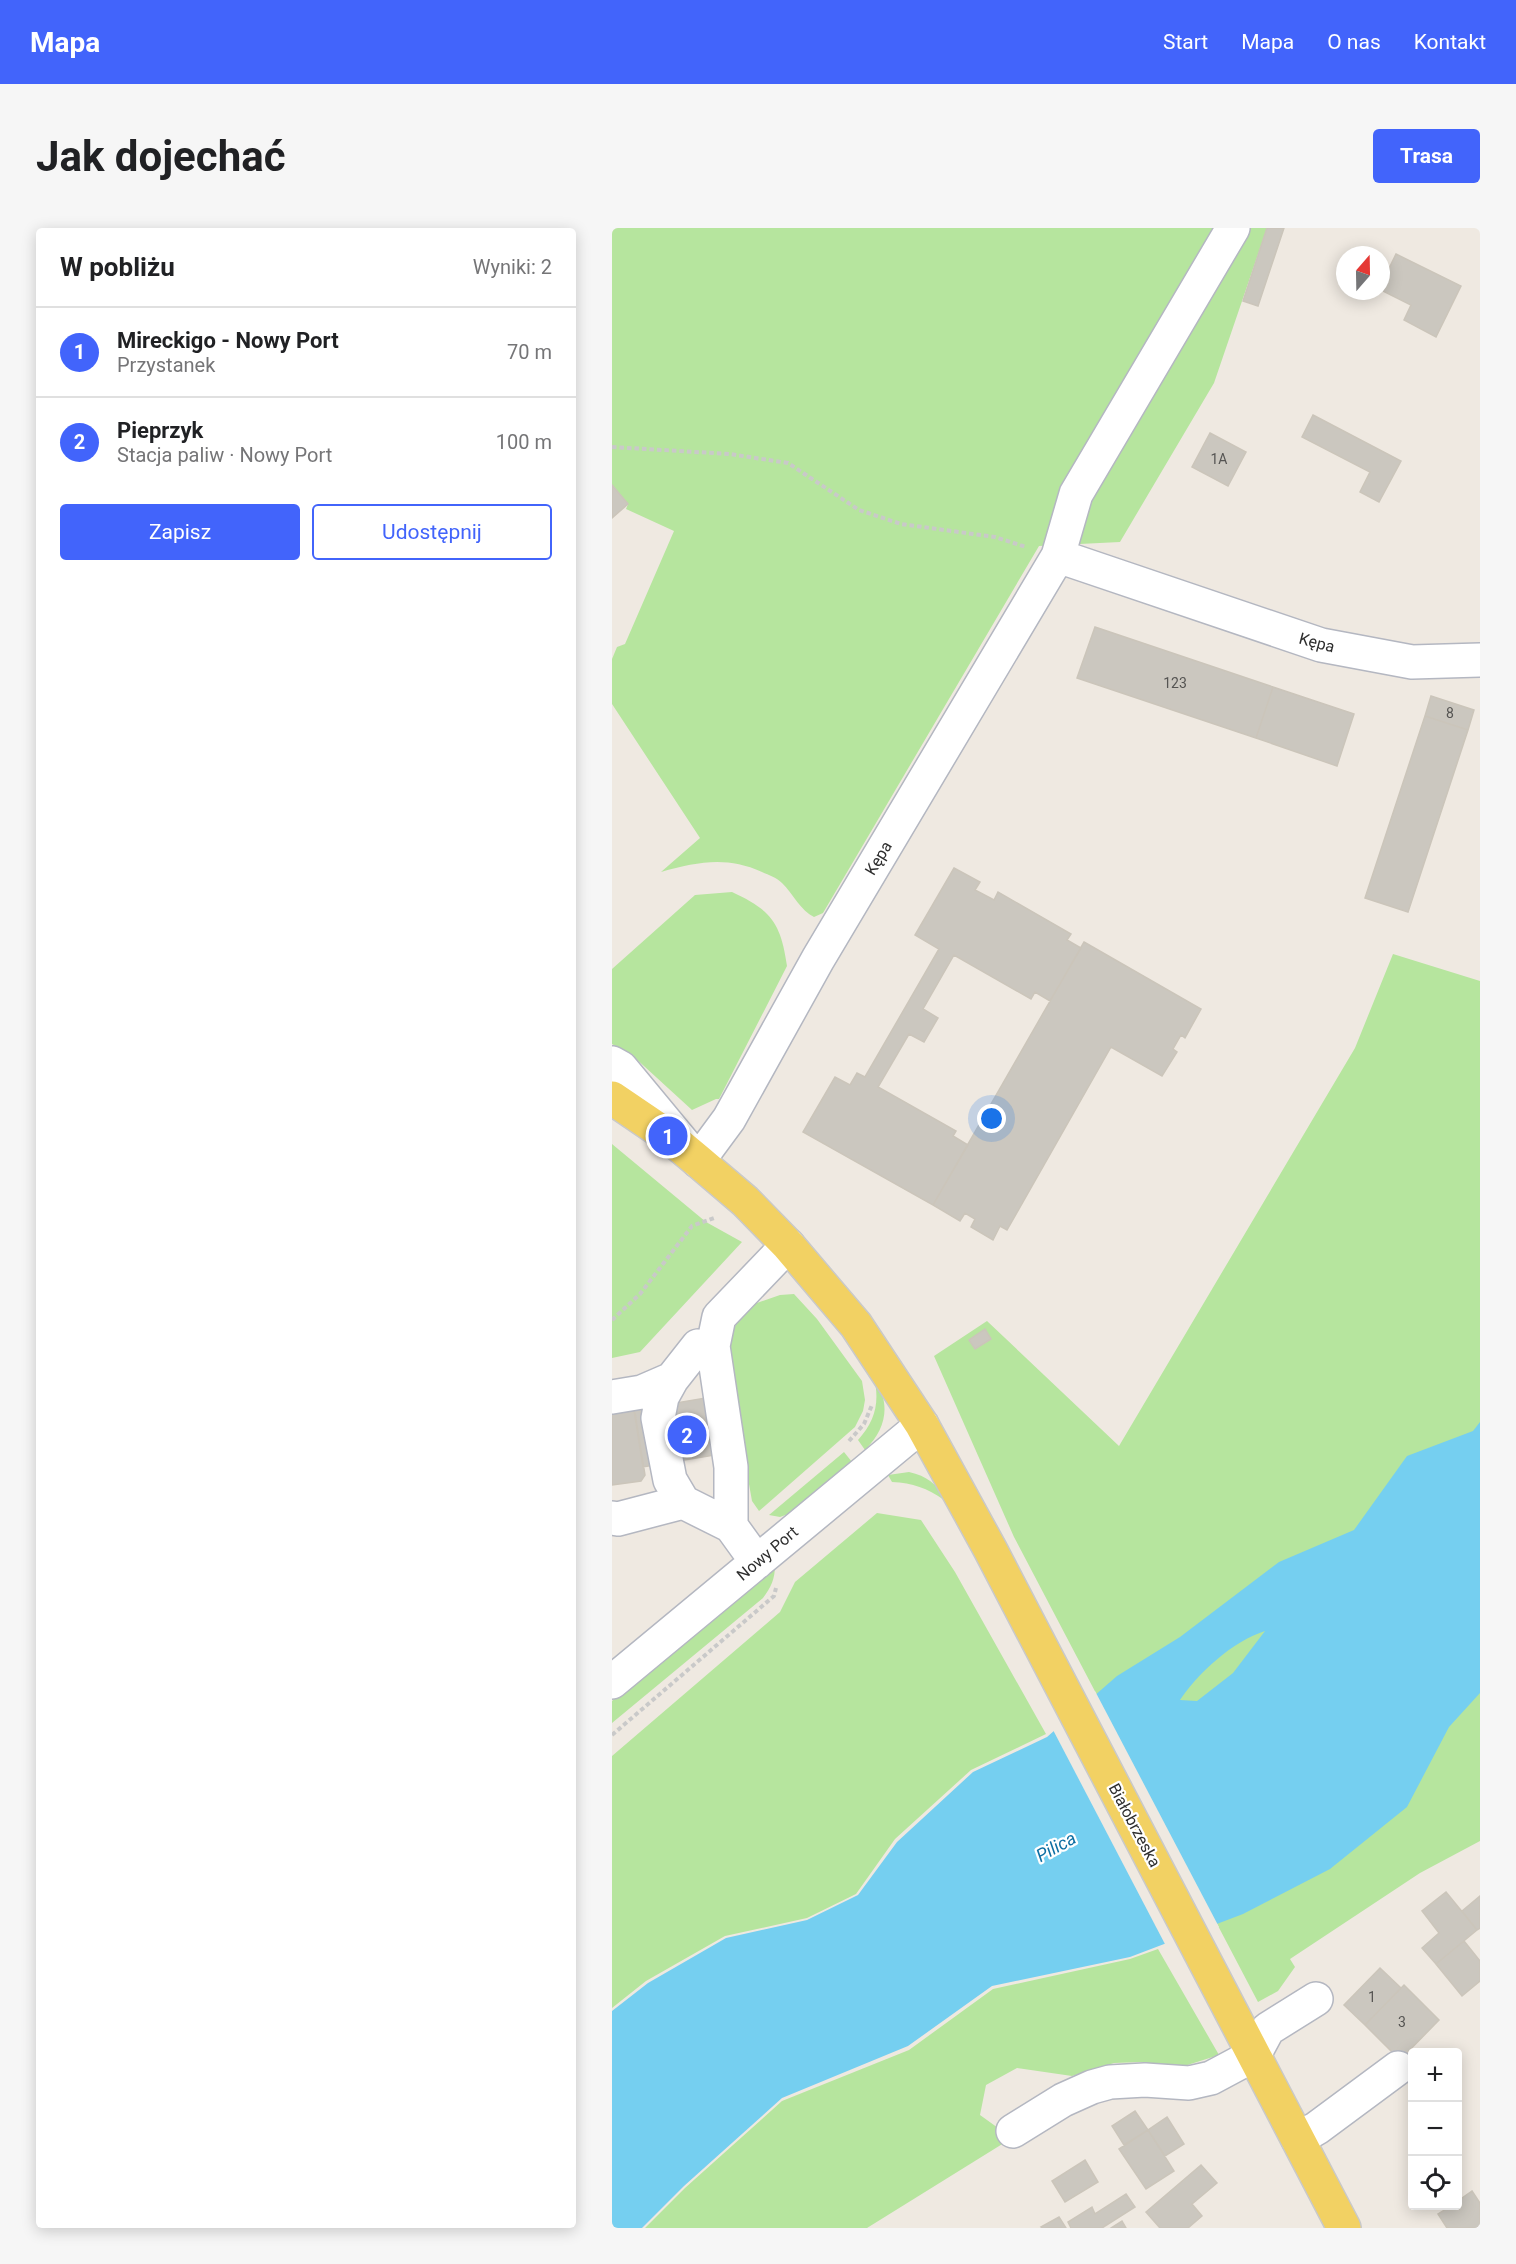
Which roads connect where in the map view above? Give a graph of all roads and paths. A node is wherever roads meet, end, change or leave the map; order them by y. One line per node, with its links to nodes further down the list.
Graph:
1 (1233, 228): 3 (street, Kępa)
2 (612, 447): 3 (path)
3 (1058, 556): 4 (street, Kępa); 7 (street, Kępa)
4 (1480, 660)
5 (612, 1063): 7 (street)
6 (612, 1098): 7 (main road, Białobrzeska)
7 (698, 1161): 9 (main road, Białobrzeska)
8 (714, 1218): 11 (path)
9 (788, 1245): 10 (street); 15 (main road, Białobrzeska)
10 (719, 1317): 12 (street); 18 (street)
11 (612, 1320)
12 (698, 1346): 13 (street); 18 (street)
13 (672, 1380): 14 (street); 16 (street)
14 (612, 1397)
15 (922, 1425): 19 (street, Nowy Port); 23 (main road, Białobrzeska)
16 (683, 1502): 17 (street); 18 (street)
17 (612, 1518)
18 (731, 1526): 19 (street)
19 (767, 1574): 20 (street, Nowy Port); 21 (path)
20 (612, 1682)
21 (612, 1735)
22 (1316, 2000): 23 (street)
23 (1254, 2055): 25 (street); 26 (main road, Białobrzeska)
24 (1398, 2068): 26 (street)
25 (1013, 2131)
26 (1298, 2139): 27 (main road, Białobrzeska)
27 (1341, 2227)

